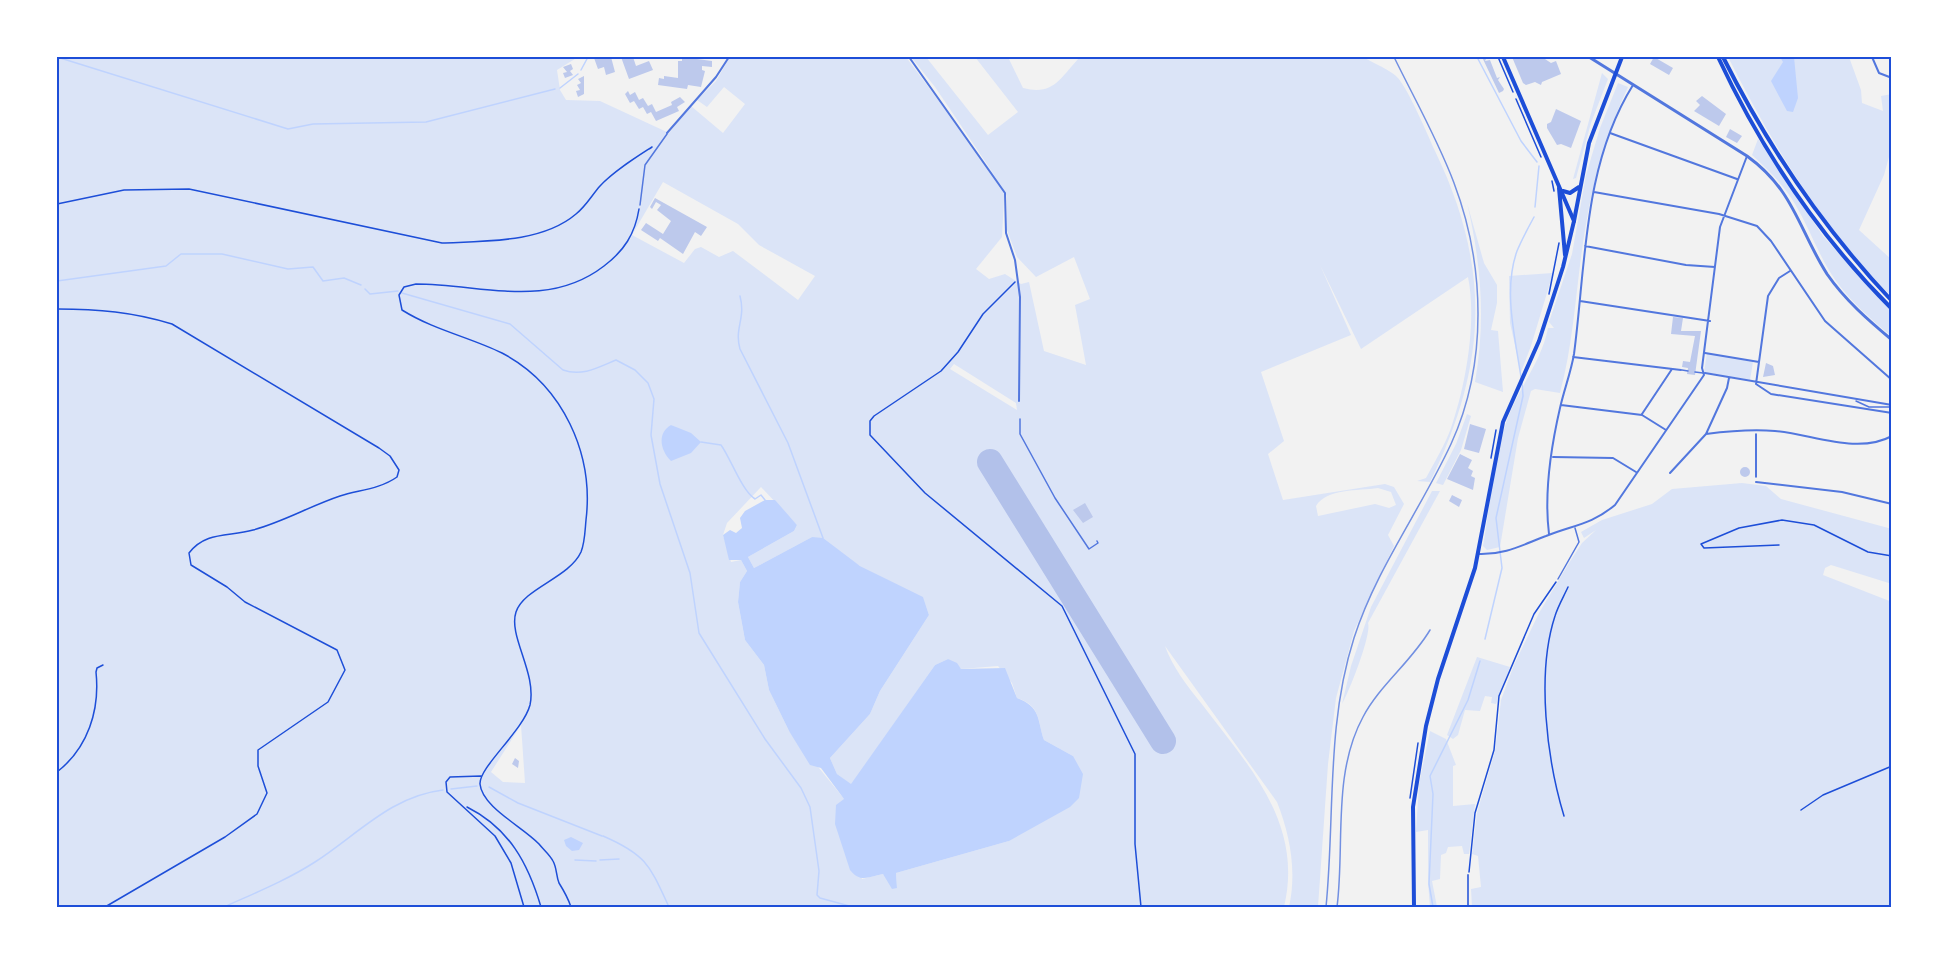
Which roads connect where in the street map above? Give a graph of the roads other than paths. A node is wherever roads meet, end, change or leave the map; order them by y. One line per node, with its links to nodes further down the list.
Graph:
1 (729, 57): 11 (street)
2 (909, 57): 42 (street)
3 (1503, 57): 15 (main road)
4 (1589, 57): 10 (street)
5 (1623, 57): 16 (main road)
6 (1718, 57): 28 (main road)
7 (1723, 57): 27 (main road)
8 (1872, 57): 9 (street)
9 (1892, 78)
10 (1634, 85): 12 (street); 13 (street)
11 (668, 133): 19 (street)
12 (1610, 133): 14 (street); 18 (street)
13 (1747, 156): 14 (street); 30 (street)
14 (1737, 179): 20 (street)
15 (1558, 184): 17 (main road); 23 (main road)
16 (1579, 187): 17 (main road); 21 (main road)
17 (1563, 191): 21 (main road)
18 (1594, 192): 20 (street); 22 (street)
19 (640, 205)
20 (1723, 215): 24 (street); 25 (street)
21 (1574, 221): 23 (main road)
22 (1585, 246): 24 (street); 26 (street)
23 (1565, 260): 59 (main road)
24 (1716, 267): 29 (street)
25 (1790, 271): 33 (street); 40 (street)
26 (1580, 301): 29 (street); 32 (street)
27 (1892, 301)
28 (1892, 309)
29 (1710, 321): 31 (street)
30 (1892, 340)
31 (1705, 353): 33 (street); 38 (street)
32 (1573, 357): 34 (street); 43 (street)
33 (1759, 362): 41 (street)
34 (1672, 369): 35 (street); 46 (street)
35 (1681, 370): 36 (street)
36 (1688, 371)
37 (1695, 372): 38 (street)
38 (1705, 373): 39 (street); 48 (street)
39 (1729, 378): 41 (street); 49 (street)
40 (1892, 380)
41 (1756, 384): 44 (street); 45 (street)
42 (1019, 401)
43 (1561, 405): 46 (street); 51 (street)
44 (1892, 406)
45 (1892, 414)
46 (1642, 415): 48 (street)
47 (1020, 419): 58 (street)
48 (1666, 430): 52 (street)
49 (1706, 435): 50 (street); 53 (street)
50 (1892, 436)
51 (1553, 457): 52 (street); 57 (street)
52 (1637, 472): 56 (street)
53 (1670, 473)
54 (1756, 482): 55 (street)
55 (1892, 504)
56 (1575, 528): 57 (street); 60 (street)
57 (1549, 534): 59 (street)
58 (1097, 541)
59 (1478, 554): 62 (main road)
60 (1558, 579)
61 (1468, 875): 63 (street)
62 (1414, 907)
63 (1468, 907)

